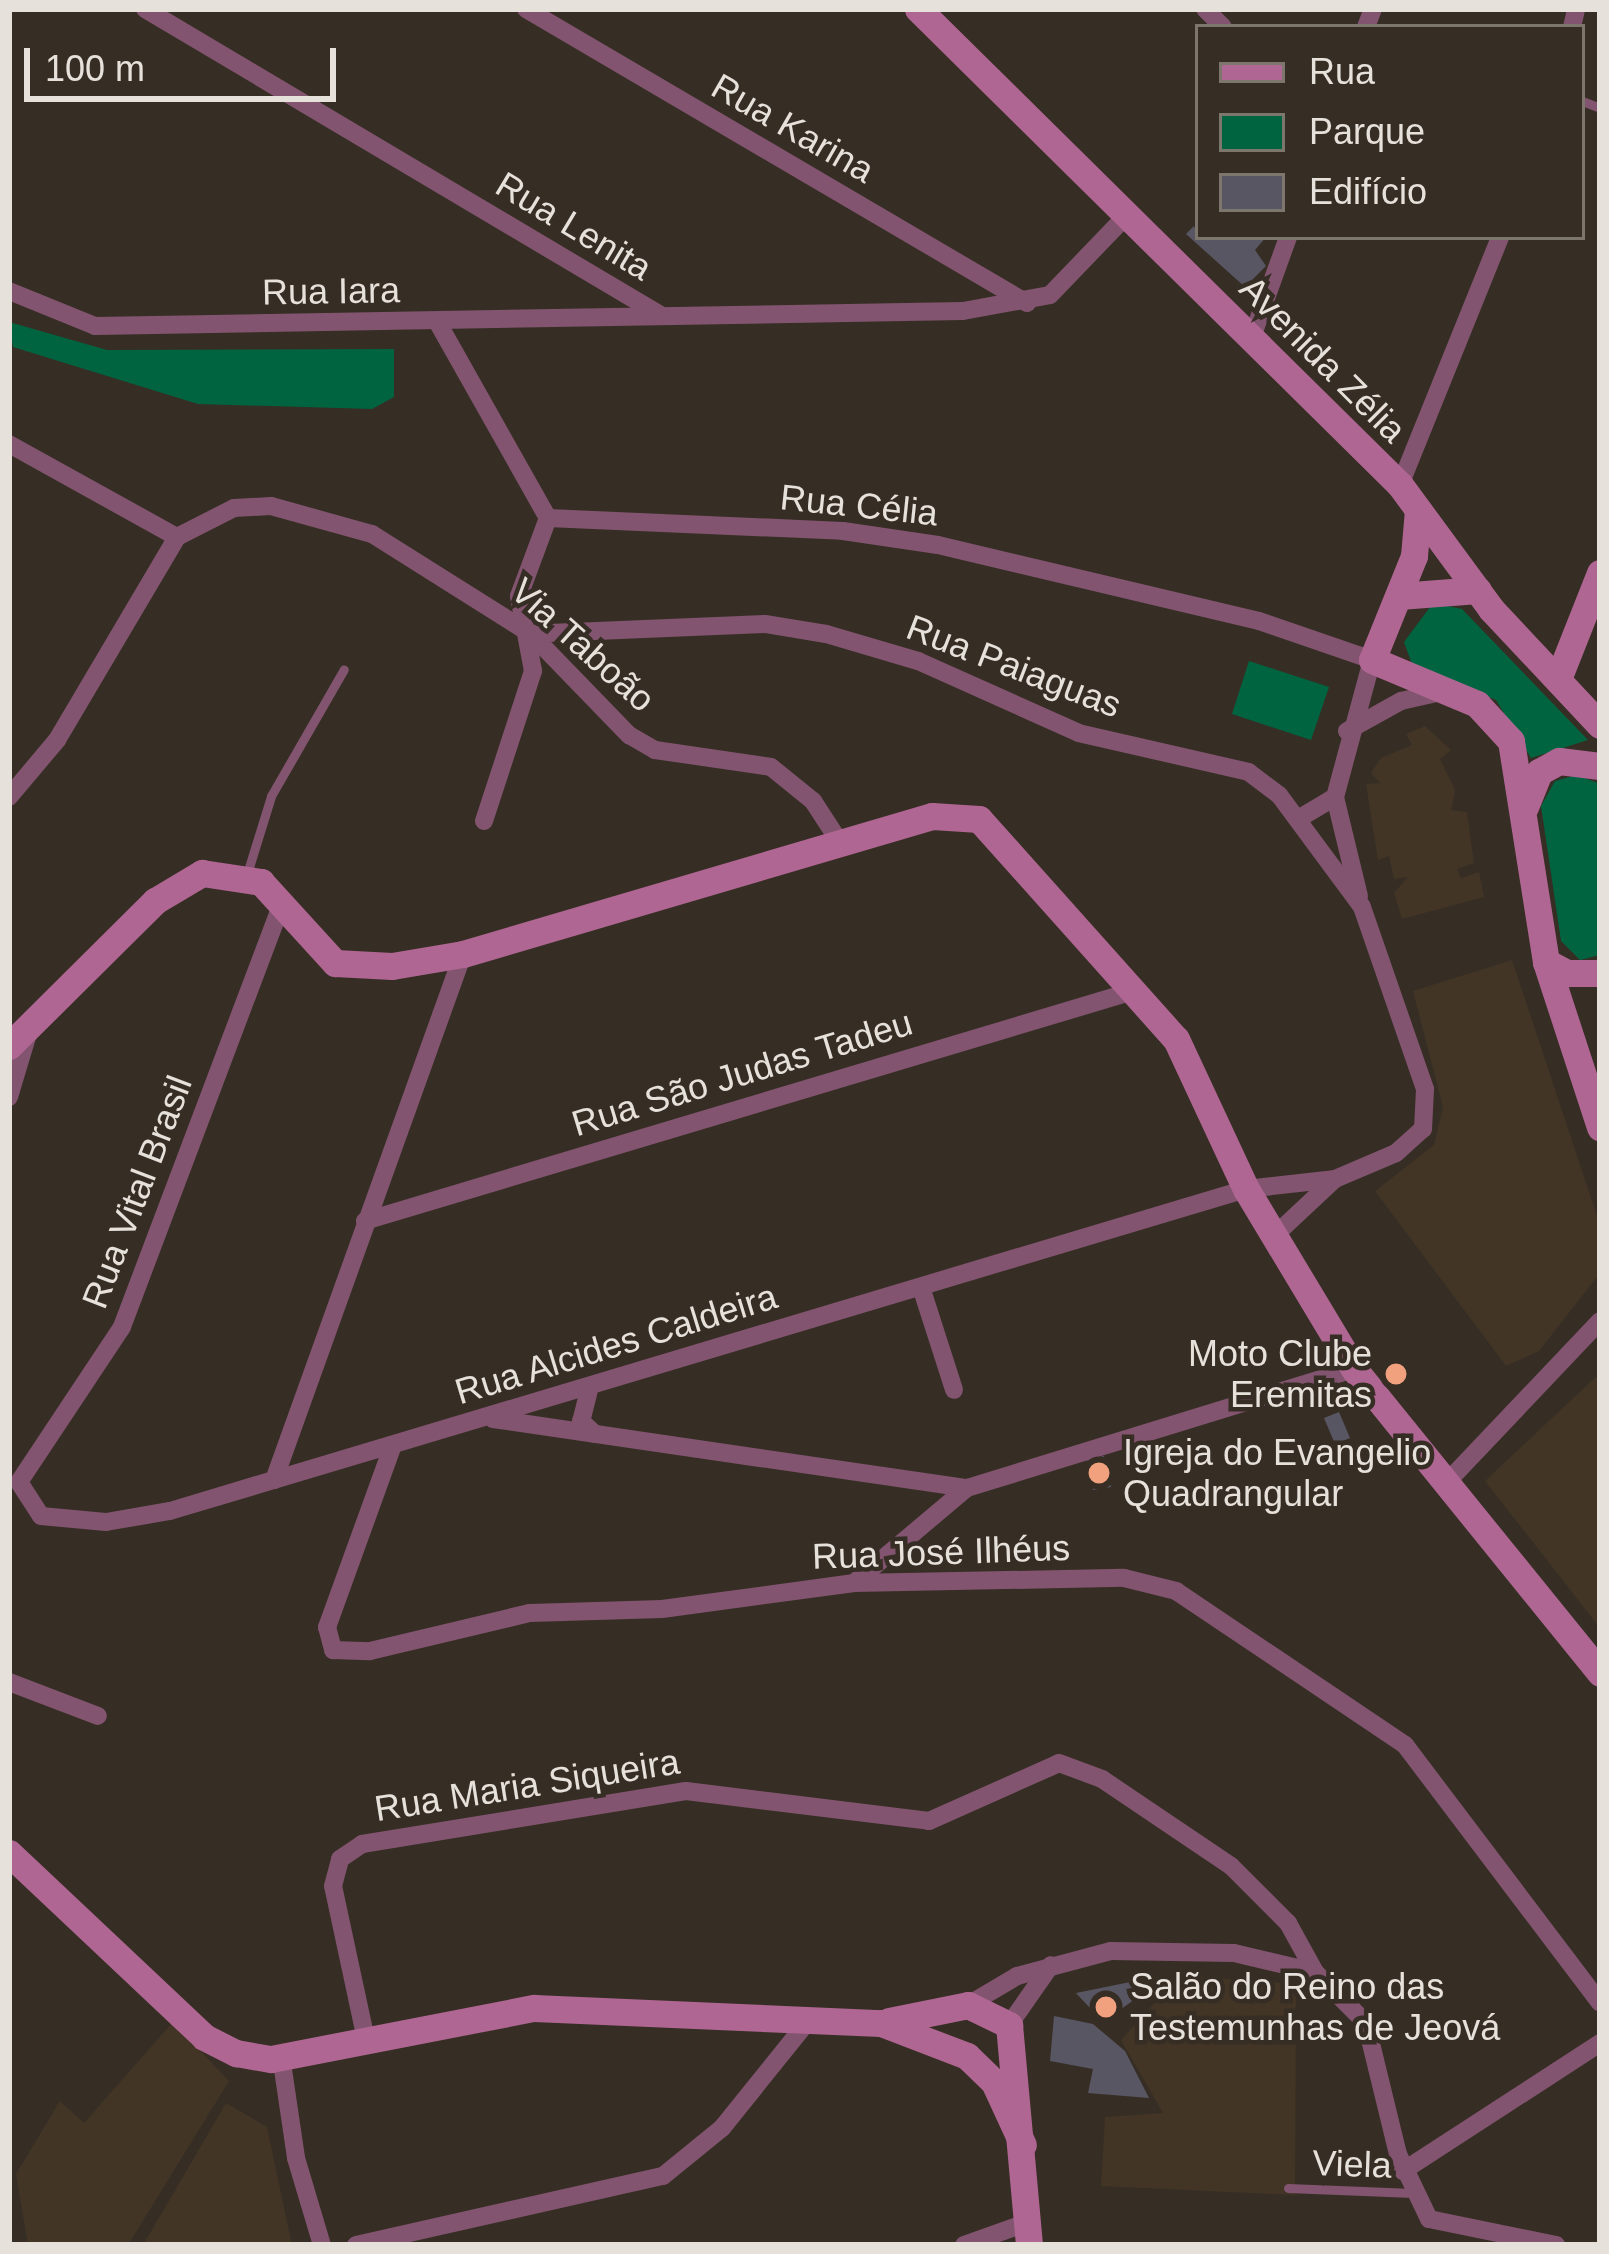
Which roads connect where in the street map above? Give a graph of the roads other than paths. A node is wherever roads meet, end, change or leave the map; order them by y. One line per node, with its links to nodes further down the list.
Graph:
1 (145, 9): 9 (street, Rua Lenita)
2 (526, 9): 8 (street, Rua Karina)
3 (918, 9): 4 (main road, Avenida Zélia)
4 (1127, 215): 8 (street); 11 (main road, Avenida Zélia)
5 (1287, 240): 11 (street)
6 (1499, 240): 13 (street)
7 (9, 291): 10 (street, Rua Iara)
8 (1027, 303): 9 (street, Rua Lenita)
9 (662, 316): 10 (street, Rua Iara)
10 (438, 323): 15 (street)
11 (1251, 340): 13 (main road, Avenida Zélia)
12 (9, 444): 16 (street)
13 (1400, 485): 14 (main road, Avenida Zélia)
14 (1418, 510): 18 (main road, Avenida Zélia); 19 (main road)
15 (548, 518): 20 (street); 21 (street, Rua Célia)
16 (178, 537): 20 (street, Via Taboão); 28 (street)
17 (1600, 573): 23 (main road)
18 (1478, 590): 19 (main road); 23 (main road, Avenida Zélia)
19 (1399, 596): 21 (main road)
20 (531, 634): 30 (street, Rua Paiaguas); 31 (street); 33 (street, Via Taboão)
21 (1372, 660): 24 (main road); 26 (street)
22 (344, 669): 34 (lane)
23 (1558, 679): 25 (main road, Avenida Zélia)
24 (1444, 692): 26 (street); 32 (main road)
25 (1600, 725)
26 (1347, 731): 29 (street)
27 (1600, 766): 32 (main road)
28 (9, 797)
29 (1335, 797): 30 (street); 36 (street)
30 (1298, 819): 36 (street, Rua Paiaguas)
31 (484, 821)
32 (1523, 823): 38 (main road)
33 (839, 841): 37 (main road); 40 (main road)
34 (246, 877): 35 (main road); 41 (main road)
35 (281, 906): 37 (main road); 58 (street, Rua Vital Brasil)
36 (1362, 907): 44 (street, Rua Paiaguas)
37 (463, 954): 46 (street)
38 (1546, 962): 39 (main road); 43 (main road)
39 (1600, 973)
40 (1137, 990): 45 (main road); 46 (street, Rua São Judas Tadeu)
41 (18, 1041): 42 (street)
42 (9, 1097)
43 (1600, 1127)
44 (1335, 1178): 45 (street, Rua Paiaguas); 47 (street, Rua Paiaguas)
45 (1246, 1189): 47 (main road); 48 (street, Rua Alcides Caldeira)
46 (365, 1221): 56 (street)
47 (1274, 1236): 50 (main road)
48 (922, 1287): 51 (street, Rua Alcides Caldeira); 52 (street)
49 (1600, 1321): 57 (street)
50 (1354, 1369): 57 (main road); 59 (street)
51 (590, 1386): 53 (street, Rua Alcides Caldeira); 54 (street)
52 (954, 1390)
53 (482, 1418): 54 (street); 55 (street, Rua Alcides Caldeira)
54 (595, 1434): 59 (street)
55 (393, 1445): 56 (street, Rua Alcides Caldeira); 60 (street, Rua José Ilhéus)
56 (274, 1480): 58 (street, Rua Alcides Caldeira)
57 (1449, 1480): 61 (main road)
58 (19, 1482)
59 (968, 1488): 60 (street)
60 (854, 1583): 67 (street, Rua José Ilhéus)
61 (1600, 1673)
62 (9, 1682): 63 (street)
63 (98, 1716)
64 (9, 1853): 75 (main road)
65 (1051, 1965): 66 (street); 68 (street); 71 (street)
66 (1315, 1972): 72 (street, Rua Maria Siqueira); 77 (street)
67 (1600, 2003)
68 (968, 2005): 70 (main road); 71 (main road); 74 (main road)
69 (808, 2021): 70 (main road); 72 (main road); 82 (street)
70 (881, 2023): 74 (main road)
71 (1009, 2025): 74 (main road); 76 (main road)
72 (365, 2036): 75 (main road)
73 (1600, 2043): 77 (street)
74 (961, 2052): 76 (main road)
75 (281, 2056): 81 (street)
76 (1023, 2145): 80 (main road)
77 (1403, 2171): 79 (street)
78 (1288, 2188): 79 (lane, Viela)
79 (1413, 2193): 84 (street)
80 (1028, 2234): 83 (street)
81 (322, 2245)
82 (356, 2245)
83 (964, 2245)
84 (1556, 2245)

